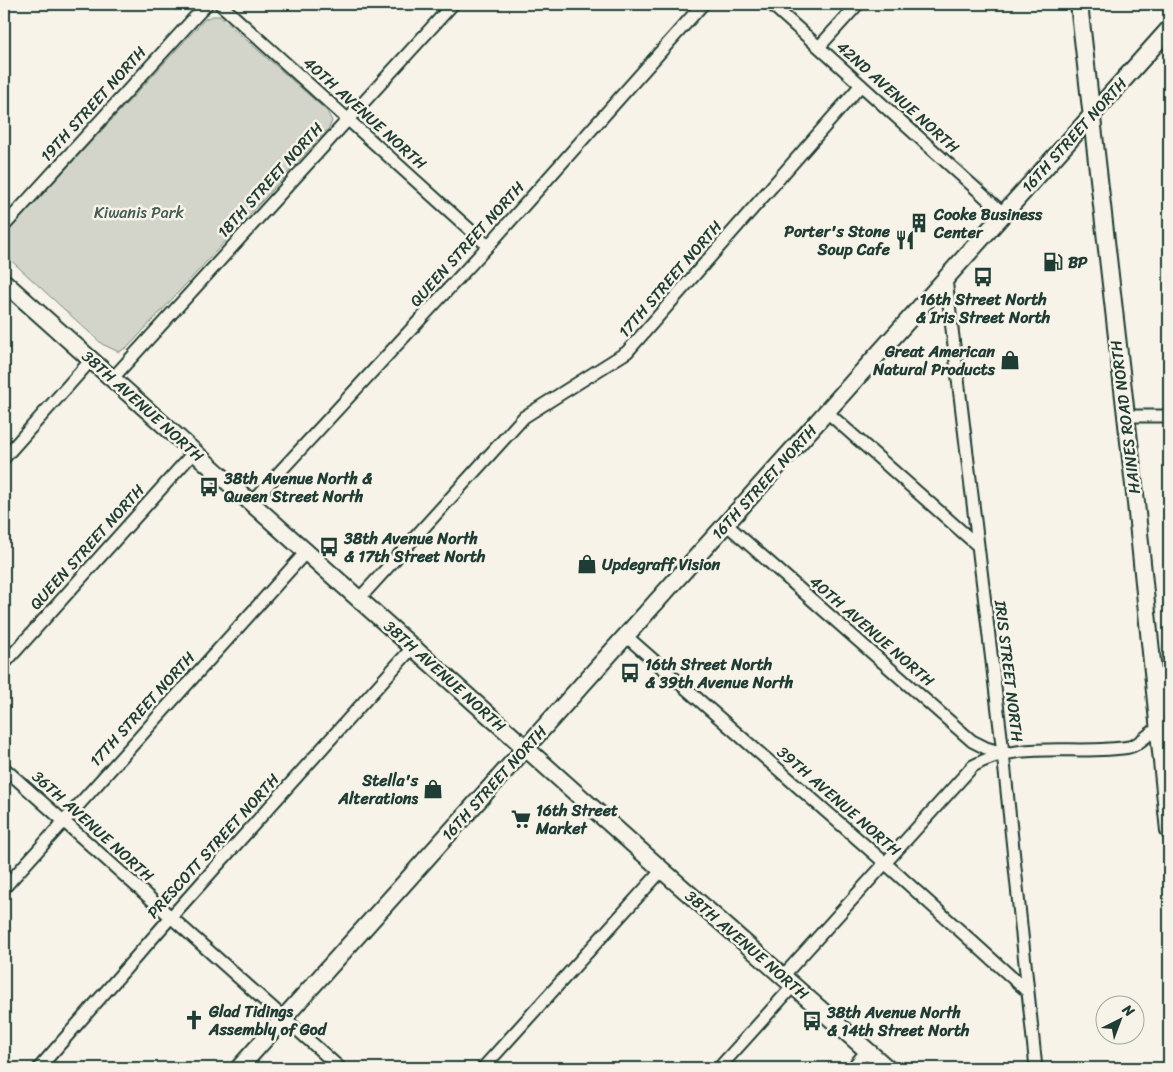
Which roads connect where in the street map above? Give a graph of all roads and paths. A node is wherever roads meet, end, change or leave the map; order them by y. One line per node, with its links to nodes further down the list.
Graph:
1 (207, 4): 14 (street, 19TH STREET NORTH)
2 (220, 4): 12 (street, 40TH AVENUE NORTH)
3 (453, 4): 12 (street, 18TH STREET NORTH)
4 (703, 4): 15 (street, QUEEN STREET NORTH)
5 (771, 4): 9 (street, 42ND AVENUE NORTH)
6 (858, 4): 9 (street)
7 (1079, 4): 11 (street, HAINES ROAD NORTH)
8 (1169, 29): 11 (street, 16TH STREET NORTH)
9 (819, 48): 10 (street, 42ND AVENUE NORTH)
10 (861, 85): 13 (street, 42ND AVENUE NORTH); 29 (street, 17TH STREET NORTH)
11 (1090, 117): 13 (street, 16TH STREET NORTH); 21 (street, HAINES ROAD NORTH)
12 (348, 120): 15 (street, 40TH AVENUE NORTH); 19 (street, 18TH STREET NORTH)
13 (1004, 214): 16 (street, 16TH STREET NORTH)
14 (4, 226)
15 (488, 246): 25 (street, QUEEN STREET NORTH)
16 (946, 279): 20 (street, 16TH STREET NORTH); 27 (street, IRIS STREET NORTH)
17 (4, 282): 18 (street, 38TH AVENUE NORTH)
18 (91, 360): 19 (street, 38TH AVENUE NORTH); 24 (street)
19 (112, 379): 23 (street, 38TH AVENUE NORTH)
20 (827, 412): 26 (street, 16TH STREET NORTH); 27 (street)
21 (1125, 416): 22 (street); 33 (street, HAINES ROAD NORTH)
22 (1169, 416)
23 (194, 452): 25 (street, 38TH AVENUE NORTH); 32 (street, QUEEN STREET NORTH)
24 (4, 458)
25 (251, 503): 28 (street, 38TH AVENUE NORTH)
26 (726, 524): 30 (street, 16TH STREET NORTH); 35 (street, 40TH AVENUE NORTH)
27 (977, 544): 35 (street, IRIS STREET NORTH)
28 (306, 552): 29 (street, 38TH AVENUE NORTH); 37 (street, 17TH STREET NORTH)
29 (360, 599): 31 (street, 38TH AVENUE NORTH)
30 (626, 636): 34 (street, 16TH STREET NORTH); 39 (street, 39TH AVENUE NORTH)
31 (413, 647): 34 (street, 38TH AVENUE NORTH); 42 (street, PRESCOTT STREET NORTH)
32 (4, 664)
33 (1164, 726): 35 (street); 38 (street, HAINES ROAD NORTH)
34 (526, 748): 40 (street, 38TH AVENUE NORTH); 45 (street, 16TH STREET NORTH)
35 (1003, 753): 39 (street); 44 (street, IRIS STREET NORTH)
36 (4, 768): 37 (street, 36TH AVENUE NORTH)
37 (63, 821): 41 (street, 17TH STREET NORTH); 42 (street, 36TH AVENUE NORTH)
38 (1169, 832)
39 (885, 863): 43 (street); 44 (street, 39TH AVENUE NORTH)
40 (662, 870): 43 (street, 38TH AVENUE NORTH); 50 (street)
41 (4, 888)
42 (171, 916): 45 (street, 36TH AVENUE NORTH); 47 (street, PRESCOTT STREET NORTH)
43 (788, 981): 46 (street, 38TH AVENUE NORTH); 51 (street)
44 (1028, 992): 54 (street, IRIS STREET NORTH)
45 (285, 1018): 48 (street, 16TH STREET NORTH); 49 (street, 36TH AVENUE NORTH)
46 (867, 1051): 52 (street); 53 (street, 38TH AVENUE NORTH)
47 (39, 1068)
48 (239, 1068)
49 (340, 1068)
50 (483, 1068)
51 (719, 1068)
52 (852, 1068)
53 (887, 1068)
54 (1036, 1068)

